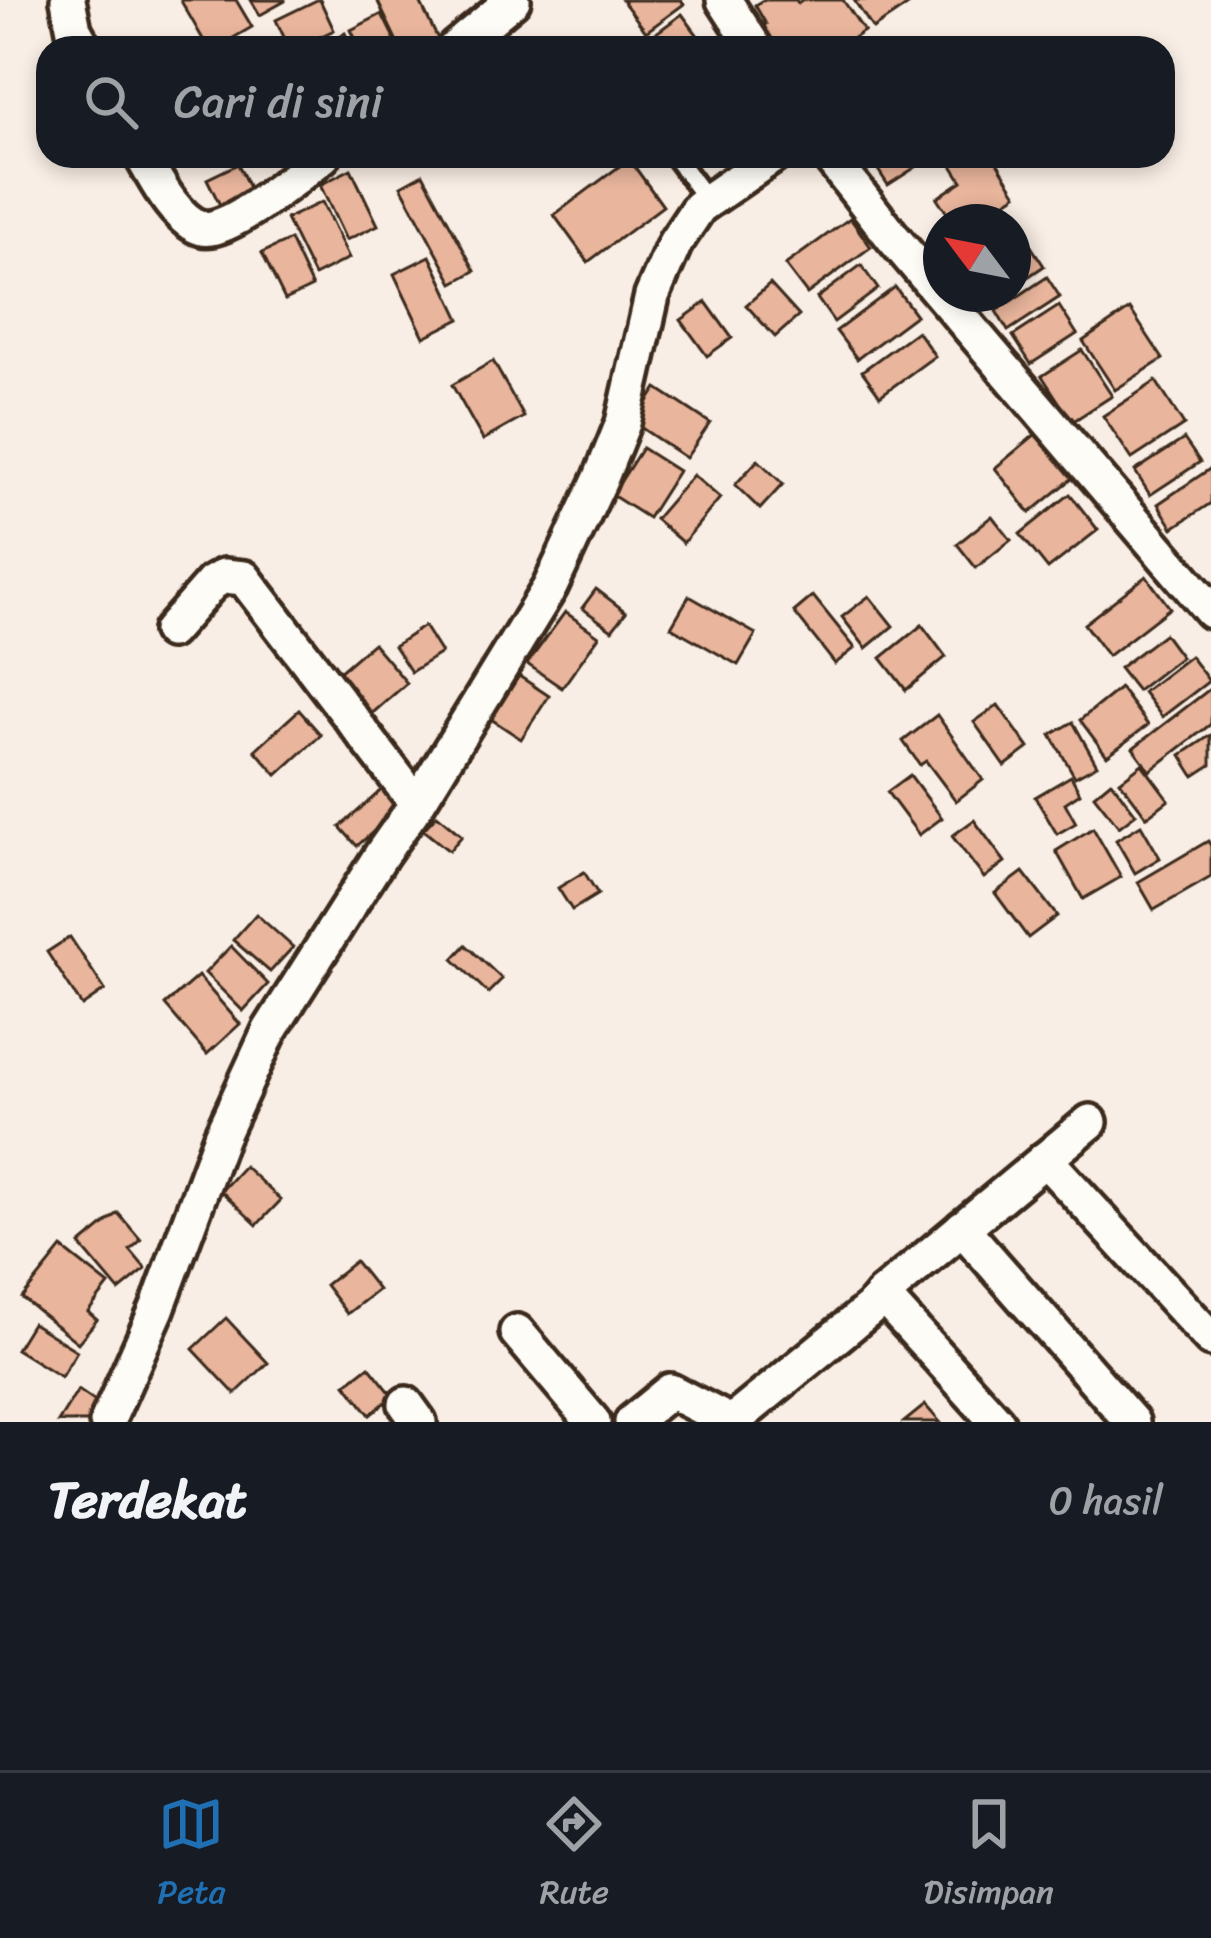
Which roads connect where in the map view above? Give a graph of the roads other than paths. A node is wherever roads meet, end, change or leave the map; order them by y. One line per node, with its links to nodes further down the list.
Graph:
1 (68, 0): 4 (street)
2 (513, 0): 5 (street)
3 (724, 0): 6 (street)
4 (77, 36)
5 (470, 36)
6 (747, 36)
7 (150, 168): 8 (street)
8 (306, 168)
9 (683, 168): 12 (lane)
10 (756, 168): 12 (street)
11 (838, 168): 13 (street)
12 (708, 201): 15 (street)
13 (1211, 611)
14 (170, 631): 15 (street)
15 (417, 804): 22 (street)
16 (1090, 1122): 17 (street)
17 (1045, 1160): 18 (street); 21 (street)
18 (962, 1228): 19 (street); 27 (street)
19 (882, 1295): 25 (street); 26 (street)
20 (517, 1332): 23 (street)
21 (1211, 1339)
22 (107, 1422)
23 (592, 1422)
24 (632, 1422): 25 (street)
25 (731, 1422)
26 (997, 1422)
27 (1132, 1422)

